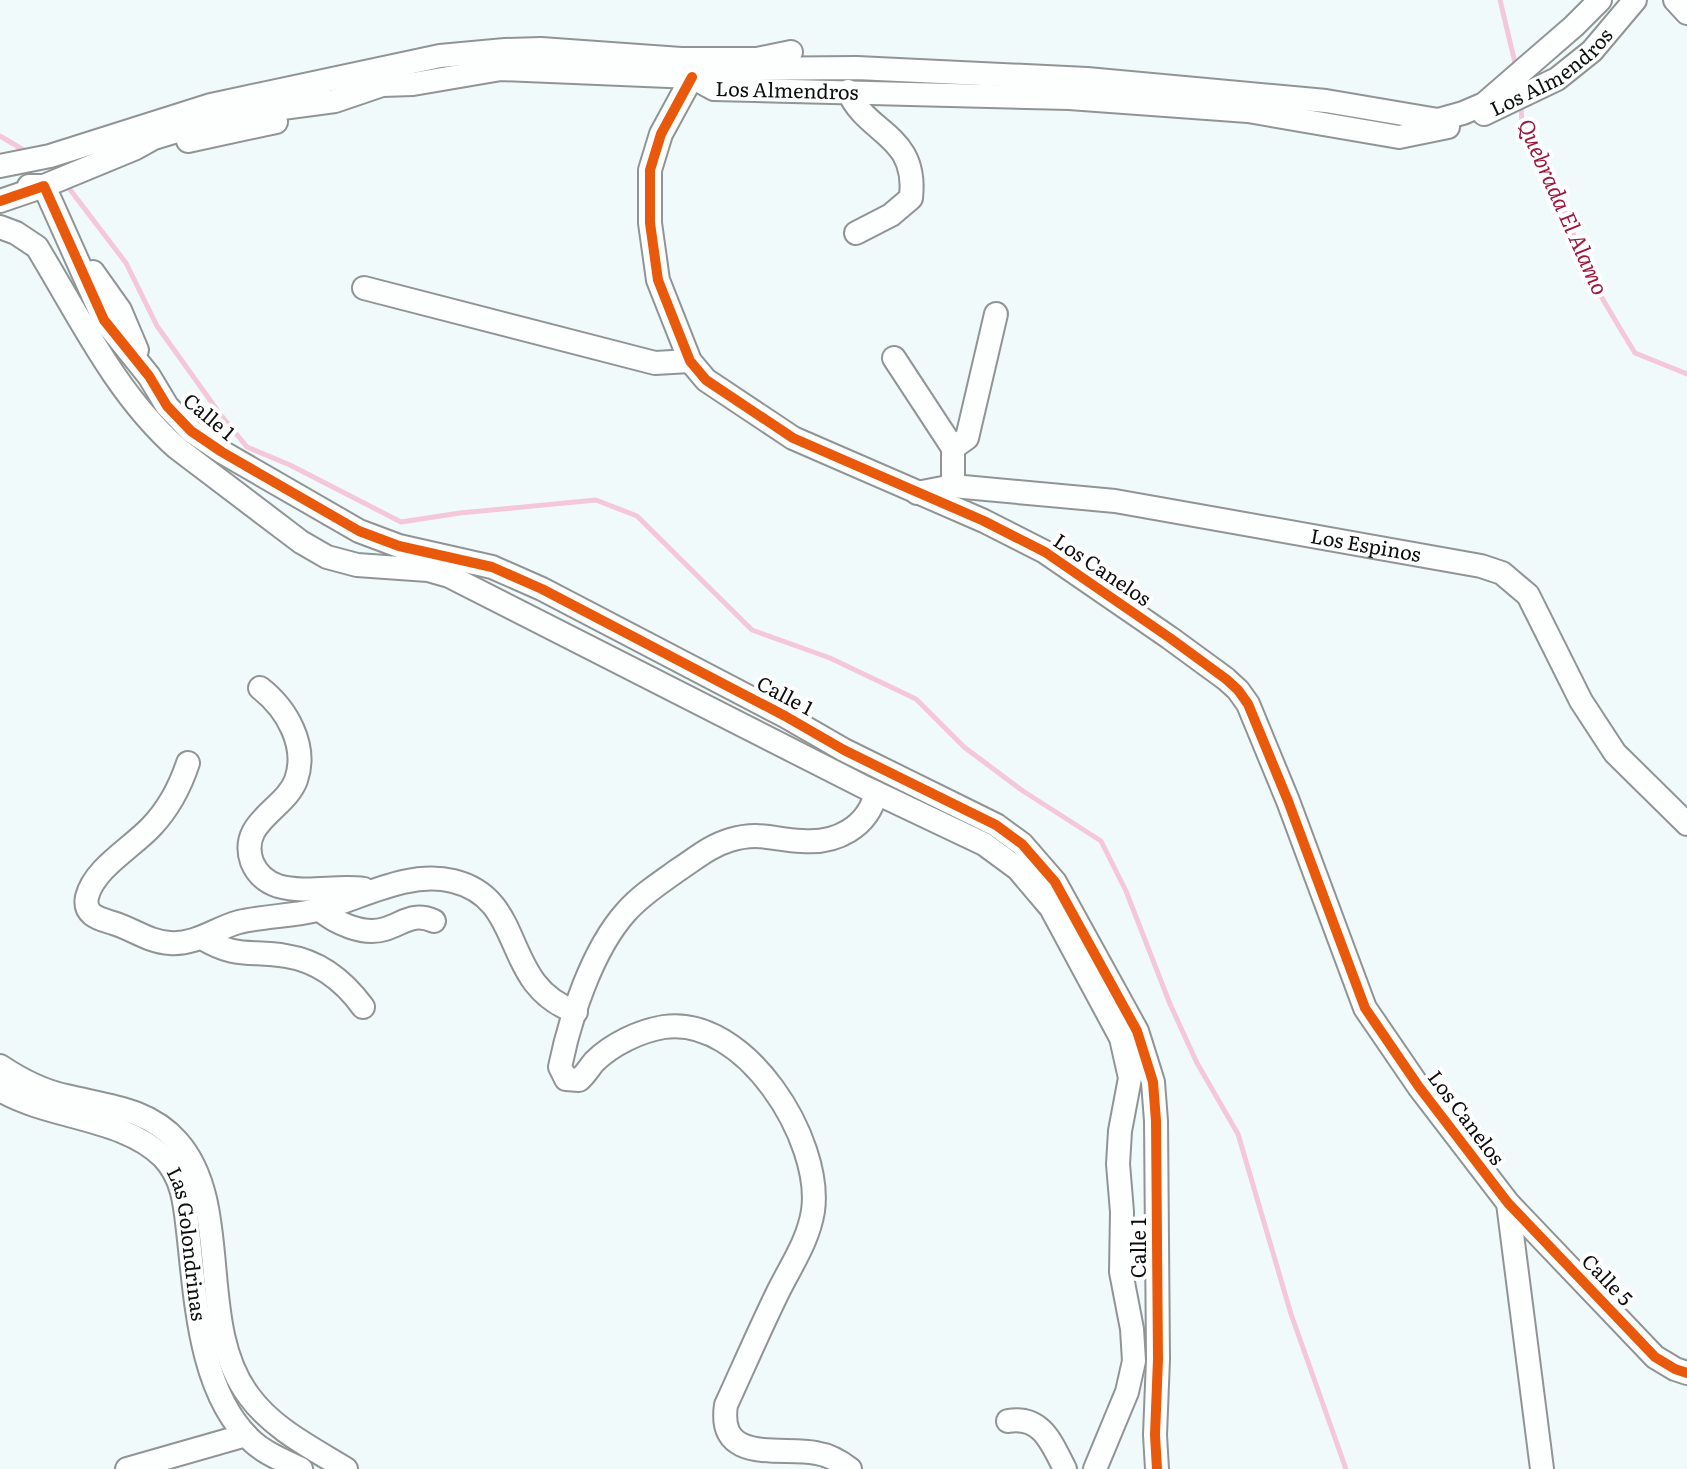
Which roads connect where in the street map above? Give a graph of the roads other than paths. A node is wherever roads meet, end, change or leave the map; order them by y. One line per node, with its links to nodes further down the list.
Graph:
1 (1600, 0): 9 (street, Los Almendros)
2 (1635, 0): 9 (street, Los Almendros)
3 (1675, 0): 4 (street)
4 (1687, 13)
5 (791, 52): 10 (street)
6 (692, 77): 7 (street, Los Almendros); 8 (street, Los Almendros); 11 (street); 19 (street, Los Canelos)
7 (959, 83): 8 (street, Los Almendros); 9 (street, Los Almendros)
8 (848, 91): 15 (street)
9 (1454, 120)
10 (0, 166)
11 (44, 186): 12 (street); 13 (street); 47 (street, Calle 1)
12 (0, 187)
13 (0, 201)
14 (0, 227): 25 (street)
15 (856, 233)
16 (364, 288): 19 (street)
17 (996, 314): 20 (street)
18 (894, 358): 20 (street)
19 (690, 361): 22 (street, Los Canelos)
20 (953, 448): 21 (street)
21 (953, 486): 22 (street, Los Espinos); 26 (street, Los Espinos)
22 (917, 493): 35 (street, Los Canelos)
23 (260, 688): 27 (street)
24 (188, 763): 30 (street)
25 (876, 793): 32 (street); 46 (street)
26 (1687, 824)
27 (375, 891): 28 (street); 32 (street)
28 (319, 909): 29 (street); 30 (street)
29 (434, 921)
30 (202, 938): 31 (street)
31 (363, 1007)
32 (576, 1012): 44 (street)
33 (0, 1066): 43 (street)
34 (0, 1090): 38 (street, Las Golondrinas)
35 (1508, 1203): 36 (street, Calle 5); 48 (street)
36 (1687, 1373)
37 (1008, 1421): 45 (street)
38 (246, 1435): 39 (street); 42 (street, Las Golondrinas)
39 (199, 1449): 40 (street); 41 (street)
40 (127, 1469)
41 (178, 1469)
42 (301, 1469)
43 (346, 1469)
44 (850, 1469)
45 (1065, 1469)
46 (1095, 1469)
47 (1157, 1469)
48 (1542, 1469)

